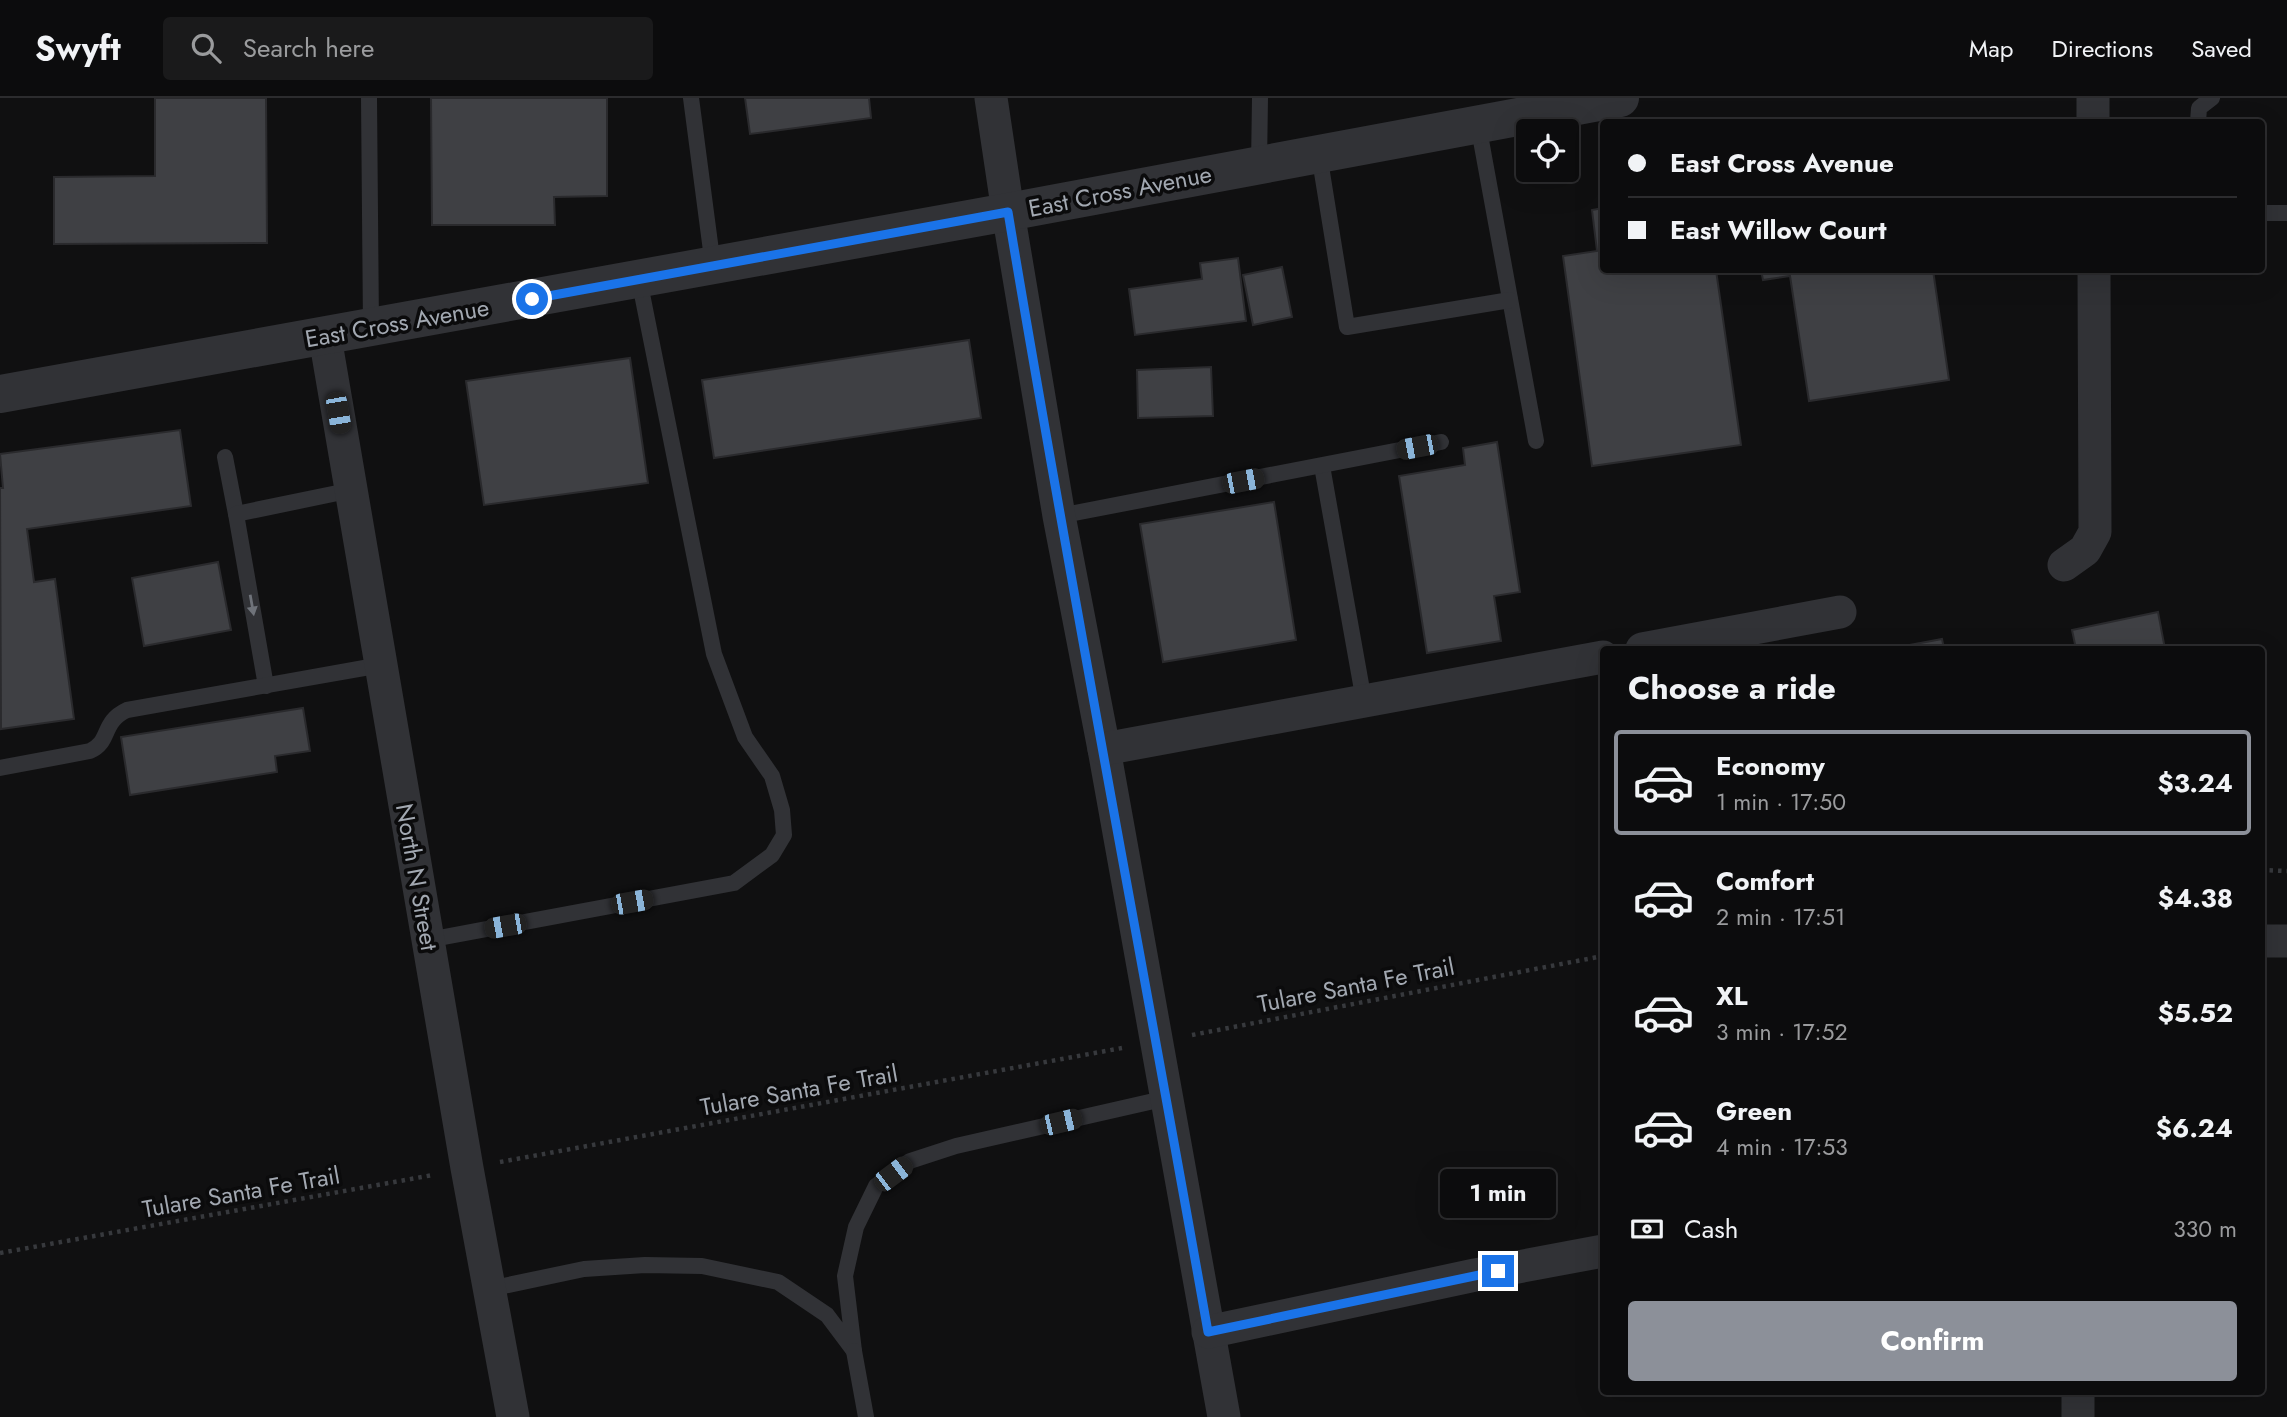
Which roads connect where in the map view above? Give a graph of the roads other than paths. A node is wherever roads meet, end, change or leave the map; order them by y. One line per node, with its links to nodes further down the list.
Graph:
1 (369, 98): 21 (lane)
2 (691, 98): 17 (lane)
3 (991, 98): 14 (street)
4 (1260, 98): 13 (lane)
5 (1620, 98): 8 (street, East Cross Avenue)
6 (2093, 98): 9 (street)
7 (2212, 98): 10 (lane)
8 (1538, 106): 11 (street, East Cross Avenue)
9 (2093, 119)
10 (2198, 119)
11 (1478, 124): 12 (street, East Cross Avenue); 20 (lane)
12 (1319, 154): 13 (street, East Cross Avenue); 20 (lane)
13 (1259, 165): 14 (street, East Cross Avenue)
14 (1008, 212): 17 (street, East Cross Avenue); 30 (street)
15 (2265, 213): 16 (lane)
16 (2287, 213)
17 (713, 266): 19 (street, East Cross Avenue)
18 (2094, 273): 31 (street)
19 (639, 279): 21 (street, East Cross Avenue); 40 (lane)
20 (1510, 300): 24 (lane)
21 (371, 328): 22 (street, East Cross Avenue)
22 (325, 337): 23 (street, East Cross Avenue); 28 (street, North N Street)
23 (0, 394)
24 (1535, 441)
25 (1441, 442): 27 (lane)
26 (225, 457): 29 (lane)
27 (1322, 466): 30 (lane); 37 (lane)
28 (352, 490): 29 (lane); 35 (street, North N Street)
29 (236, 514): 36 (lane, one-way to 36)
30 (1059, 516): 38 (street)
31 (2064, 565)
32 (1840, 612): 33 (street)
33 (1658, 646)
34 (1600, 658): 37 (street)
35 (381, 665): 36 (lane); 40 (street, North N Street)
36 (266, 686): 39 (lane)
37 (1364, 701): 38 (street)
38 (1104, 749): 43 (street)
39 (0, 768)
40 (428, 940): 45 (street, North N Street)
41 (2265, 941): 42 (street)
42 (2287, 941)
43 (1167, 1098): 46 (street); 47 (lane)
44 (1600, 1252): 46 (street)
45 (489, 1289): 47 (lane); 49 (street, North N Street)
46 (1208, 1332): 51 (street)
47 (854, 1351): 50 (lane)
48 (2078, 1395): 52 (street)
49 (513, 1417)
50 (866, 1417)
51 (1224, 1417)
52 (2078, 1417)

